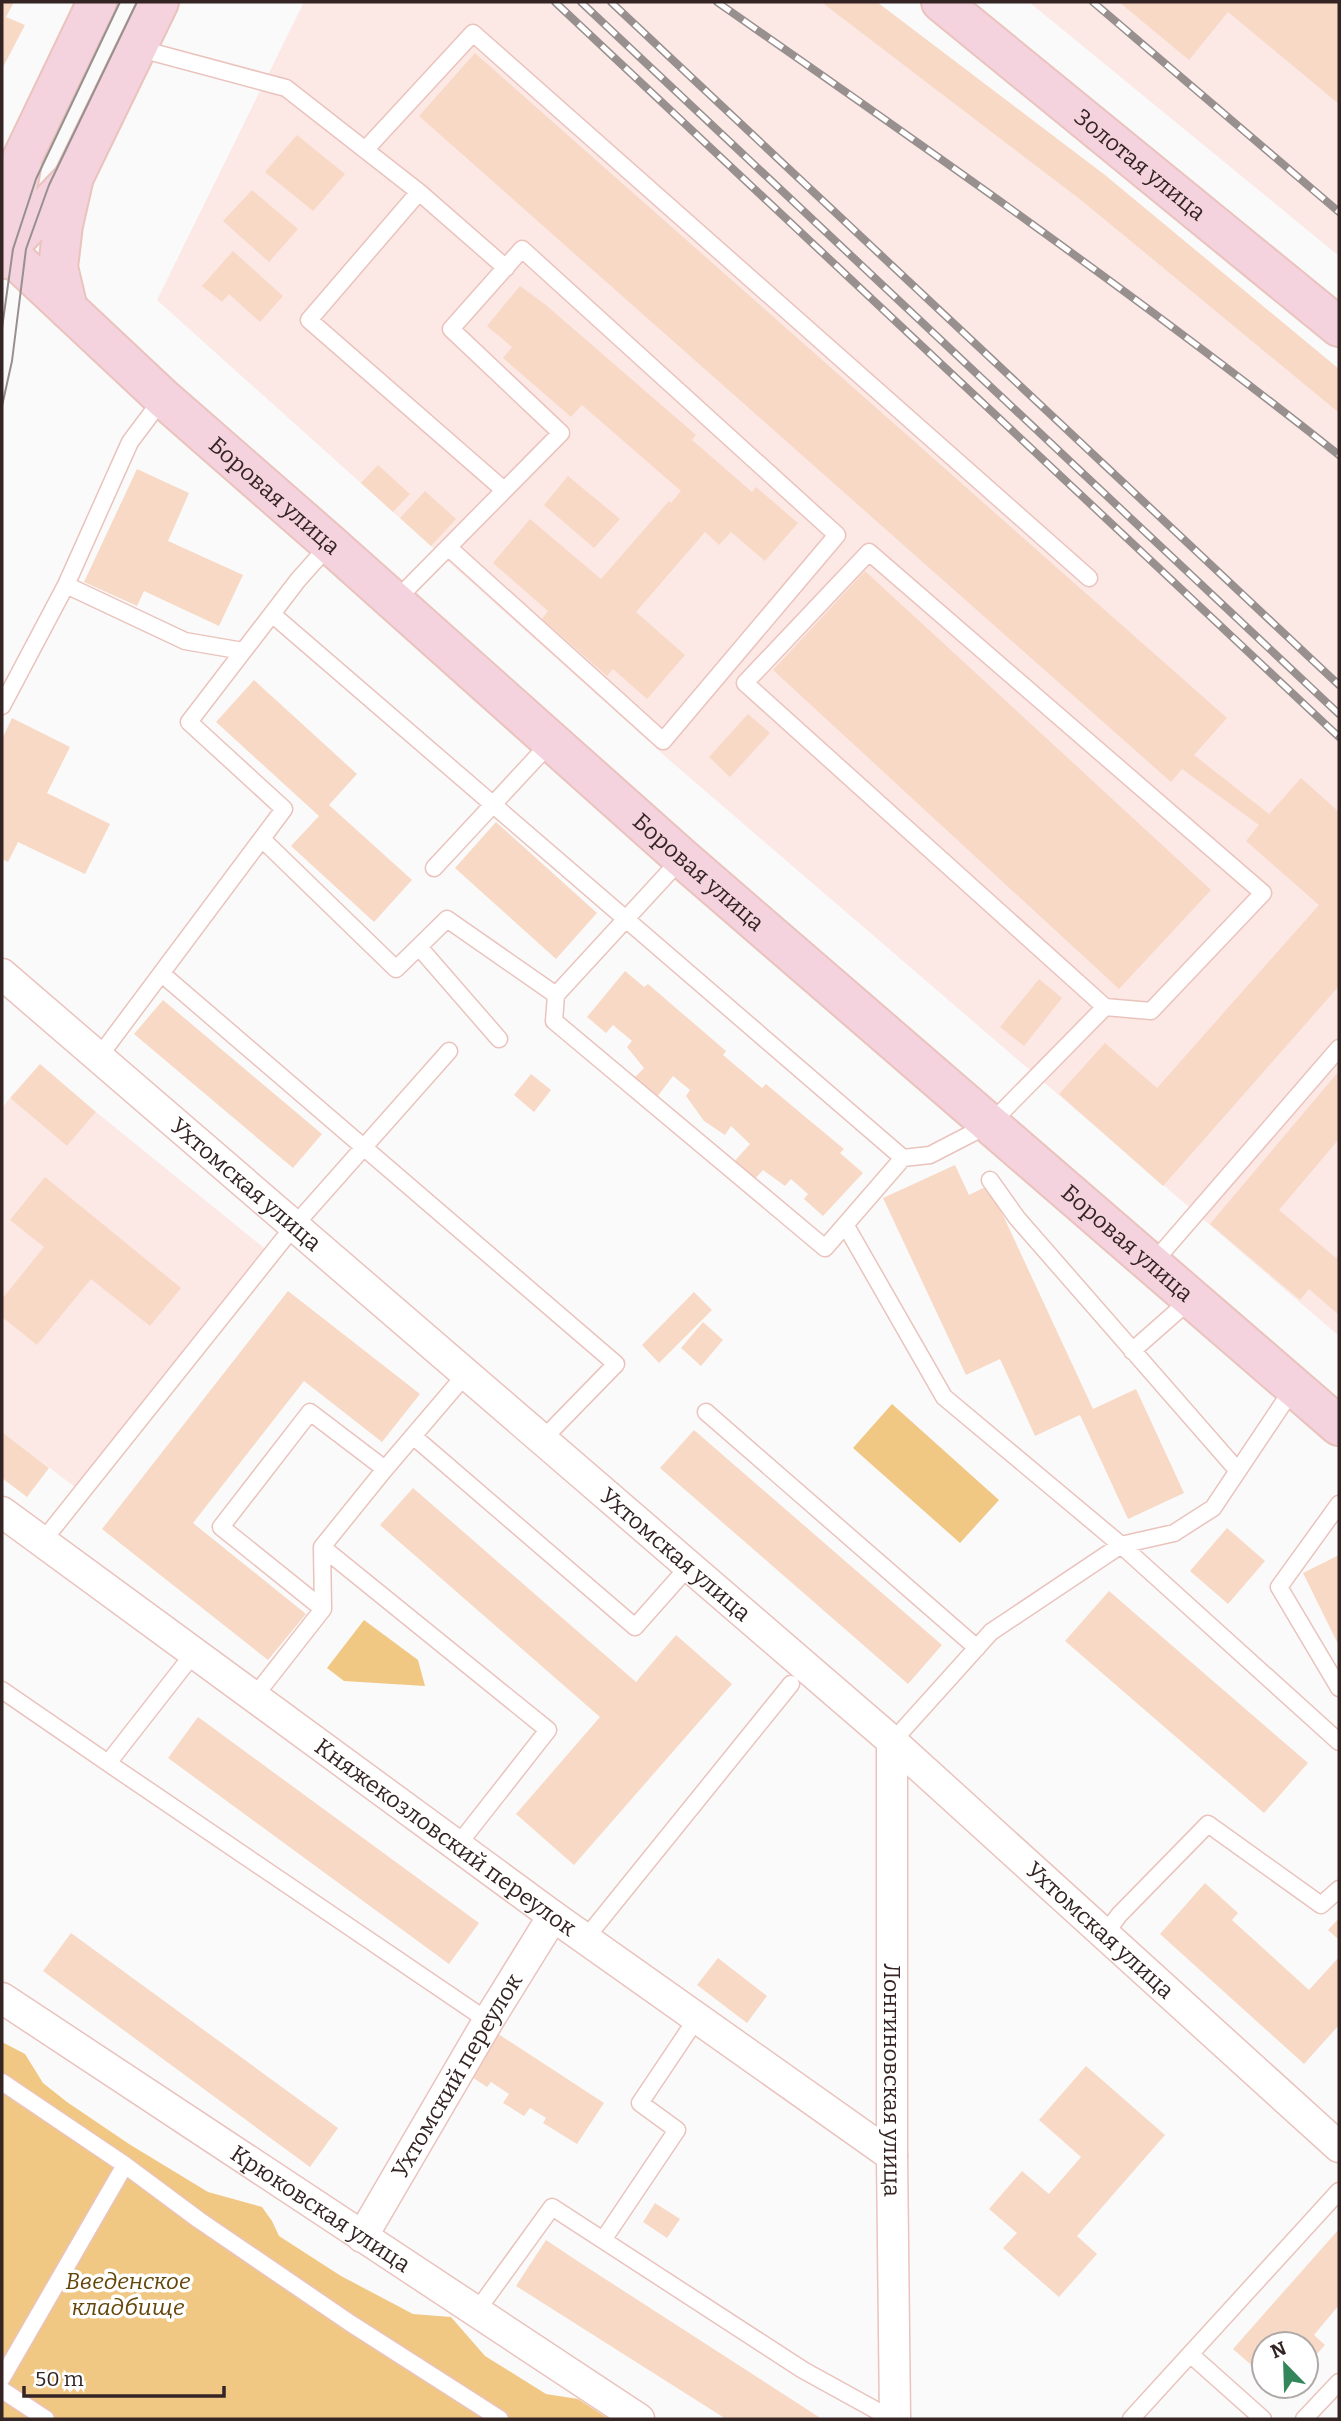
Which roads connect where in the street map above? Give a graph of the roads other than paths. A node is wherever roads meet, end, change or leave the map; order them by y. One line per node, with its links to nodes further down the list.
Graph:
1 (97, 2): 8 (street)
2 (159, 2): 4 (street)
3 (941, 2): 11 (street, Золотая улица)
4 (137, 48): 5 (lane); 6 (street)
5 (365, 150): 7 (lane); 16 (lane)
6 (73, 179): 8 (street); 10 (street)
7 (419, 192): 9 (lane); 13 (lane)
8 (3, 252): 10 (street, Боровая улица)
9 (506, 268): 13 (lane); 15 (lane)
10 (68, 309): 12 (street, Боровая улица)
11 (1339, 327)
12 (163, 398): 14 (street, Боровая улица); 17 (lane)
13 (504, 491): 15 (lane)
14 (330, 544): 18 (street, Боровая улица); 19 (lane)
15 (448, 547): 18 (lane)
16 (1089, 578)
17 (66, 585): 20 (lane); 21 (lane)
18 (395, 601): 22 (street, Боровая улица)
19 (272, 614): 20 (lane); 23 (lane)
20 (243, 651): 24 (lane)
21 (2, 706)
22 (551, 742): 23 (lane); 25 (street, Боровая улица)
23 (494, 804): 26 (lane); 27 (lane)
24 (262, 839): 28 (lane); 30 (lane)
25 (682, 858): 27 (lane); 37 (street, Боровая улица)
26 (434, 868)
27 (625, 920): 31 (lane); 39 (lane)
28 (419, 947): 31 (lane); 33 (lane)
29 (2, 974): 36 (street, Ухтомская улица)
30 (162, 974): 36 (lane); 38 (lane)
31 (556, 995): 42 (lane)
32 (1105, 1007): 32 (lane); 37 (lane)
33 (499, 1039)
34 (1339, 1048): 43 (lane)
35 (449, 1051): 38 (lane)
36 (98, 1058): 41 (street, Ухтомская улица)
37 (990, 1124): 39 (lane); 43 (street, Боровая улица)
38 (365, 1148): 41 (lane); 51 (lane)
39 (903, 1158): 42 (lane)
40 (990, 1180): 45 (lane)
41 (294, 1226): 46 (street, Ухтомская улица); 56 (lane)
42 (846, 1226): 57 (lane)
43 (1152, 1264): 44 (street, Боровая улица)
44 (1191, 1298): 45 (lane); 47 (street, Боровая улица)
45 (1132, 1351): 53 (lane)
46 (466, 1374): 50 (lane); 51 (street, Ухтомская улица)
47 (1294, 1387): 49 (street, Боровая улица); 53 (lane)
48 (706, 1412): 61 (lane)
49 (1339, 1426)
50 (413, 1436): 52 (lane); 59 (lane)
51 (542, 1440): 59 (street, Ухтомская улица)
52 (385, 1469): 58 (lane); 60 (lane)
53 (1238, 1471): 57 (lane)
54 (1339, 1504): 64 (lane)
55 (2, 1512): 56 (street, Княжекозловский переулок)
56 (43, 1542): 62 (street, Княжекозловский переулок)
57 (1121, 1545): 61 (lane); 68 (lane)
58 (322, 1547): 60 (lane); 70 (lane)
59 (689, 1566): 67 (street, Ухтомская улица)
60 (323, 1609): 66 (lane)
61 (977, 1648): 67 (lane)
62 (194, 1653): 66 (street, Княжекозловский переулок); 69 (lane)
63 (791, 1684): 74 (lane)
64 (1339, 1688)
65 (2, 1690): 69 (lane)
66 (254, 1697): 70 (street, Княжекозловский переулок)
67 (892, 1742): 73 (street, Ухтомская улица); 80 (street, Лонгиновская улица)
68 (1339, 1742)
69 (108, 1763): 77 (lane)
70 (457, 1846): 72 (street, Княжекозловский переулок)
71 (1339, 1889): 73 (lane)
72 (552, 1916): 74 (street, Княжекозловский переулок); 77 (street, Ухтомский переулок)
73 (1105, 1934): 79 (street, Ухтомская улица)
74 (585, 1939): 76 (street, Княжекозловский переулок)
75 (2, 1998): 83 (street, Крюковская улица)
76 (696, 2018): 80 (street, Княжекозловский переулок); 84 (lane)
77 (488, 2021): 83 (street, Ухтомский переулок)
78 (2, 2082): 81 (lane)
79 (1339, 2147)
80 (892, 2156): 93 (street, Лонгиновская улица)
81 (125, 2165): 87 (lane); 91 (lane)
82 (1339, 2191): 86 (lane)
83 (362, 2236): 85 (street, Крюковская улица)
84 (603, 2240): 85 (lane); 93 (lane)
85 (477, 2312): 92 (street, Крюковская улица)
86 (1190, 2354): 94 (lane); 95 (lane)
87 (2, 2378)
88 (1339, 2382): 96 (lane)
89 (2, 2390): 90 (lane)
90 (46, 2419)
91 (500, 2419)
92 (639, 2419)
93 (893, 2419)
94 (1131, 2419)
95 (1263, 2419)
96 (1304, 2419)

